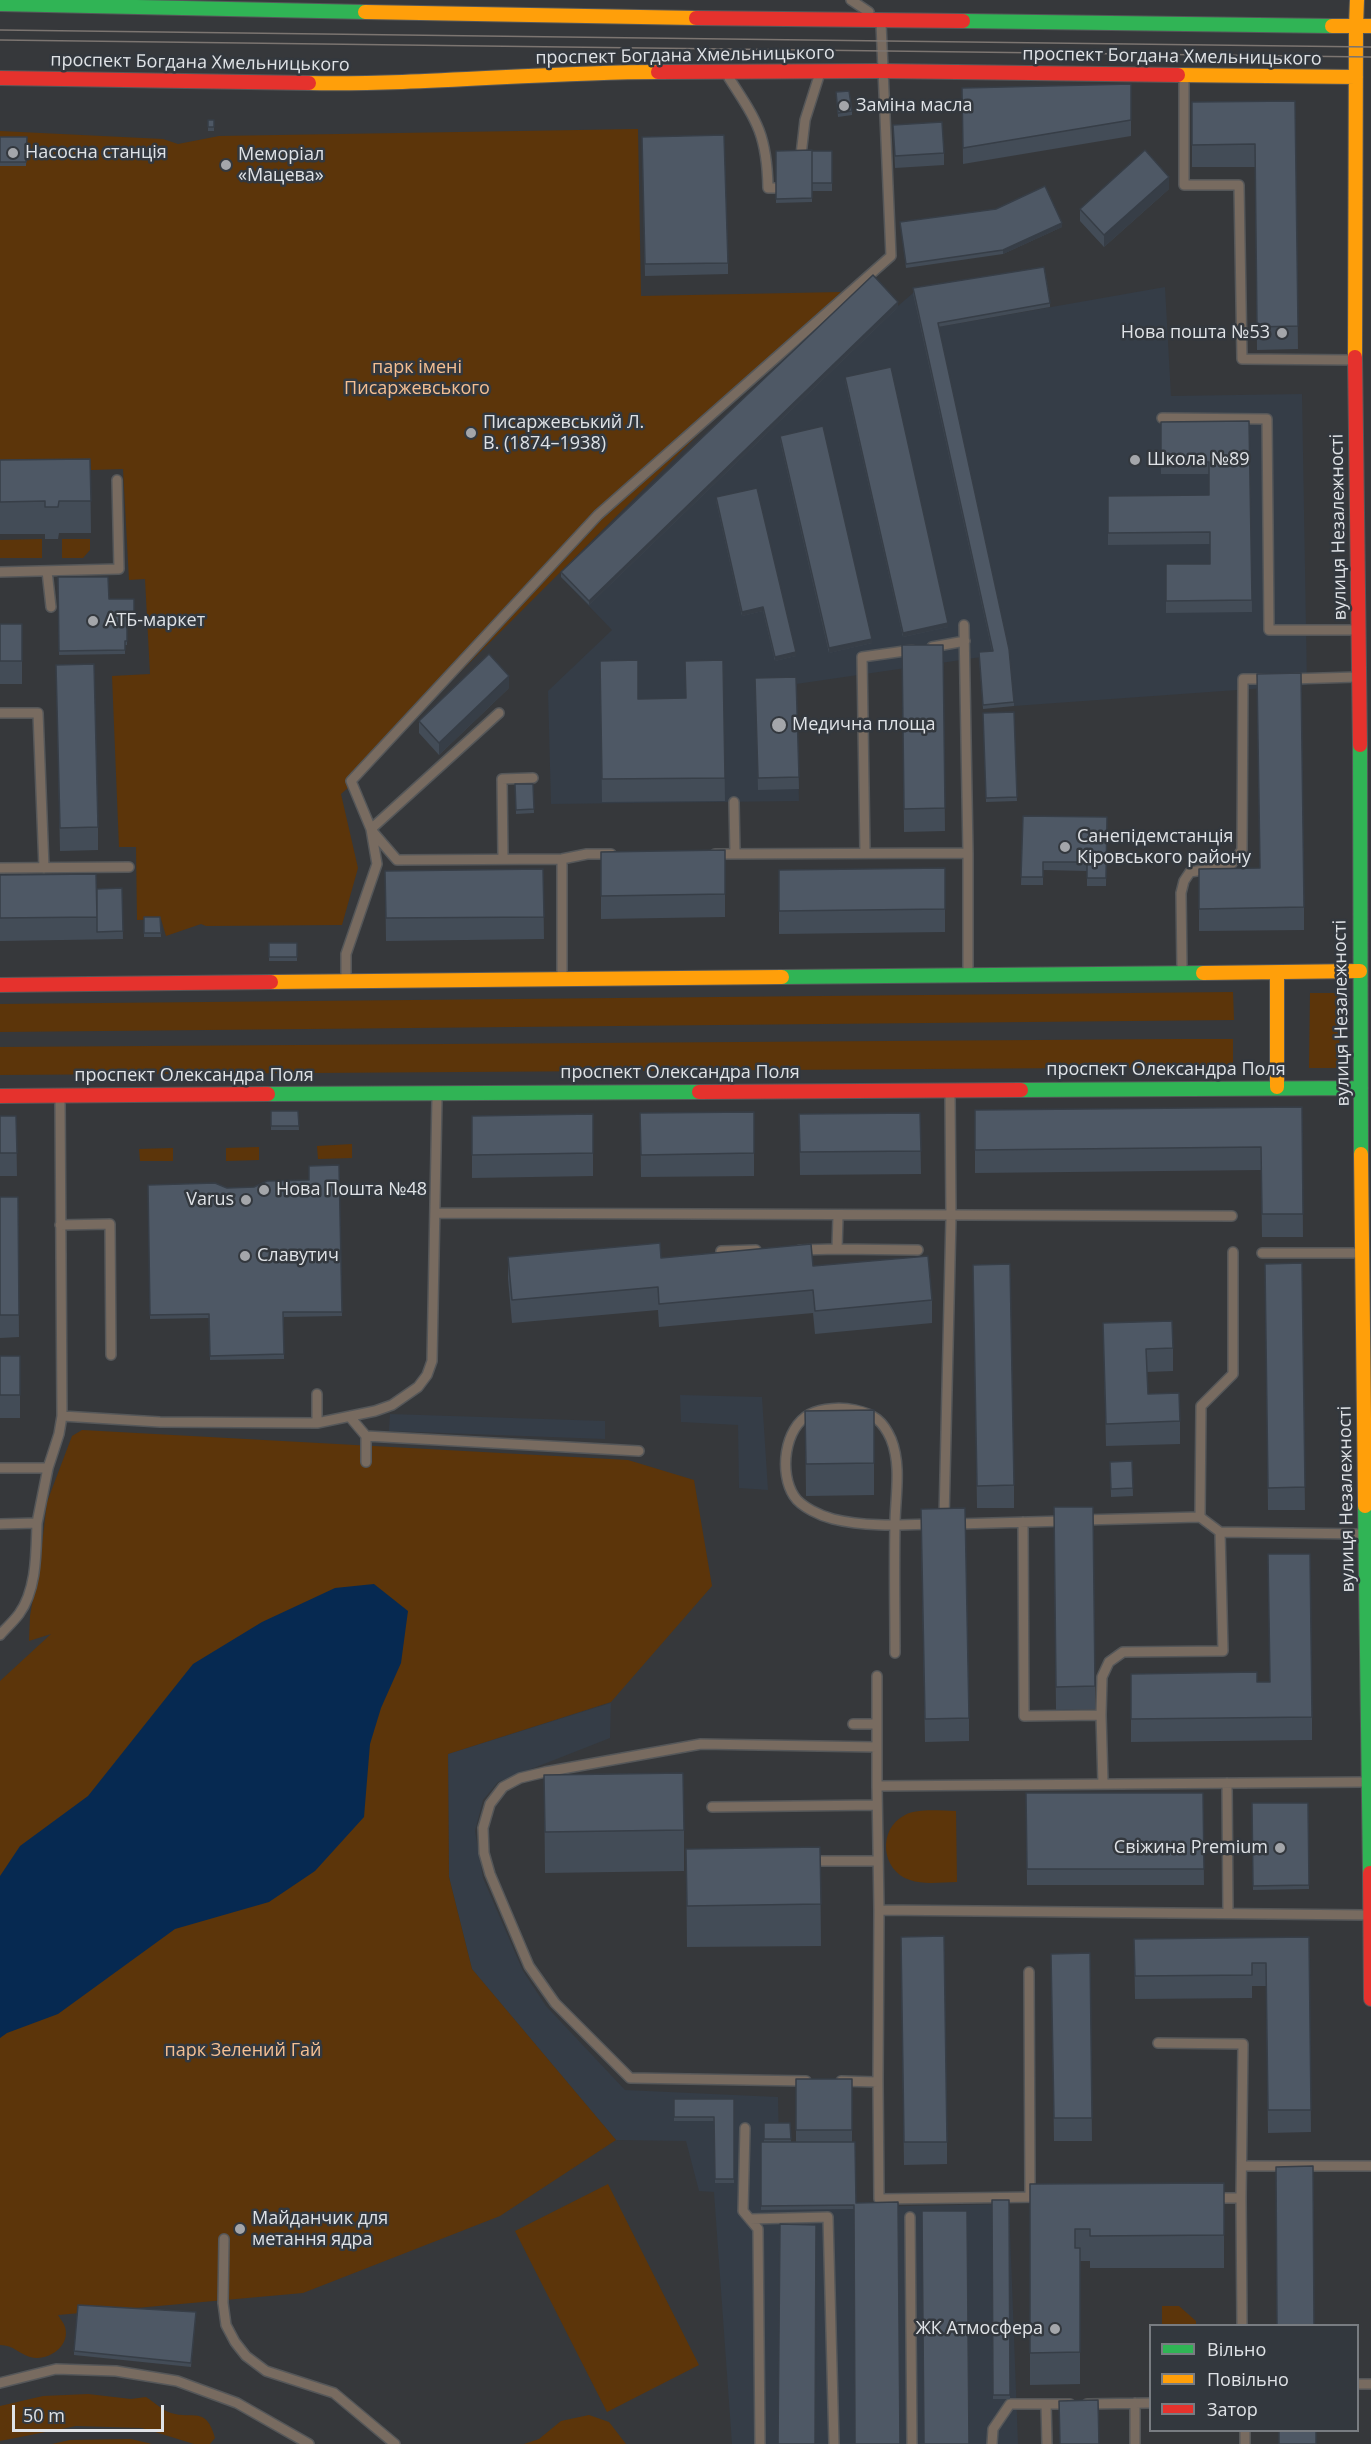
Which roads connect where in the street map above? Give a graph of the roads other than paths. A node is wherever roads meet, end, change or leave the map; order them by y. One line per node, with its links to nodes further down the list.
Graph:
1 (851, 0): 7 (lane)
2 (1357, 0): 8 (main road, вулиця Незалежності)
3 (0, 4): 4 (main road, проспект Богдана Хмельницького)
4 (68, 4): 6 (main road, проспект Богдана Хмельницького)
5 (534, 6): 6 (lane)
6 (518, 16): 7 (main road, проспект Богдана Хмельницького)
7 (881, 20): 8 (main road, проспект Богдана Хмельницького); 10 (lane)
8 (1356, 26): 9 (main road, проспект Богдана Хмельницького); 14 (main road, вулиця Незалежності)
9 (1371, 26)
10 (882, 71): 11 (main road, проспект Богдана Хмельницького); 13 (main road, проспект Богдана Хмельницького); 34 (lane)
11 (820, 72): 12 (main road, проспект Богдана Хмельницького); 17 (lane)
12 (726, 73): 15 (main road, проспект Богдана Хмельницького); 18 (lane)
13 (1184, 75): 14 (main road, проспект Богдана Хмельницького); 19 (lane)
14 (1356, 77): 16 (main road, проспект Богдана Хмельницького); 19 (main road, вулиця Незалежності)
15 (0, 78)
16 (1371, 78)
17 (801, 154)
18 (776, 188)
19 (1355, 360): 26 (main road, вулиця Незалежності)
20 (1162, 418): 26 (lane)
21 (117, 480): 22 (lane)
22 (47, 571): 23 (lane); 24 (lane)
23 (0, 572)
24 (51, 607)
25 (964, 625): 27 (lane)
26 (1358, 630): 28 (main road, вулиця Незалежності)
27 (965, 642): 35 (lane); 36 (lane)
28 (1360, 677): 31 (main road, вулиця Незалежності); 46 (lane)
29 (0, 713): 44 (lane)
30 (499, 713): 34 (lane)
31 (1365, 765): 45 (main road, вулиця Незалежності)
32 (533, 778): 40 (lane)
33 (734, 802): 39 (lane)
34 (371, 829): 40 (lane); 50 (lane)
35 (865, 853): 36 (lane); 39 (lane)
36 (968, 853): 48 (lane)
37 (621, 854): 41 (lane)
38 (701, 854): 39 (lane)
39 (735, 854)
40 (503, 858): 41 (lane)
41 (562, 859): 49 (lane)
42 (129, 867): 44 (lane)
43 (0, 868): 44 (lane)
44 (44, 868)
45 (1360, 971): 47 (main road); 53 (main road, вулиця Незалежності)
46 (1182, 973): 47 (main road); 48 (main road)
47 (1277, 973): 52 (main road)
48 (968, 976): 49 (main road)
49 (562, 978): 50 (main road)
50 (346, 980): 51 (main road)
51 (0, 985)
52 (1277, 1087): 53 (main road, проспект Олександра Поля); 54 (main road, проспект Олександра Поля)
53 (1361, 1088): 70 (main road, вулиця Незалежності)
54 (950, 1089): 55 (main road, проспект Олександра Поля); 61 (lane)
55 (437, 1093): 56 (main road, проспект Олександра Поля); 58 (lane)
56 (60, 1095): 57 (main road, проспект Олександра Поля); 62 (lane)
57 (0, 1096)
58 (435, 1213): 59 (lane); 75 (lane)
59 (838, 1216): 61 (lane); 63 (lane)
60 (1232, 1216): 61 (lane)
61 (951, 1217): 86 (lane)
62 (60, 1225): 72 (lane); 74 (lane)
63 (837, 1249): 65 (lane); 66 (lane)
64 (768, 1250): 67 (lane)
65 (791, 1250)
66 (918, 1250)
67 (722, 1251)
68 (1233, 1252): 82 (lane)
69 (1262, 1253): 70 (lane)
70 (1364, 1254): 71 (main road, вулиця Незалежності)
71 (1368, 1305): 89 (main road, вулиця Незалежності)
72 (111, 1355)
73 (317, 1394): 76 (lane)
74 (62, 1416): 76 (lane); 81 (lane)
75 (350, 1418): 76 (lane); 77 (lane)
76 (317, 1423)
77 (366, 1436): 78 (lane); 79 (lane)
78 (639, 1450)
79 (366, 1462)
80 (0, 1468): 81 (lane)
81 (48, 1468): 84 (lane)
82 (1200, 1517): 83 (lane); 88 (lane)
83 (1023, 1522): 86 (lane); 94 (lane)
84 (37, 1523): 85 (lane); 91 (lane)
85 (0, 1524)
86 (943, 1524): 87 (lane)
87 (895, 1525): 87 (lane); 92 (lane)
88 (1220, 1533): 89 (lane); 94 (lane)
89 (1365, 1534): 90 (main road, вулиця Незалежності)
90 (1369, 1575): 98 (main road, вулиця Незалежності)
91 (0, 1635)
92 (895, 1653)
93 (877, 1676): 96 (lane)
94 (1101, 1715): 99 (lane)
95 (853, 1724): 96 (lane)
96 (877, 1724): 97 (lane)
97 (877, 1747): 101 (lane); 112 (lane)
98 (1369, 1782): 100 (lane); 108 (main road, вулиця Незалежності)
99 (1103, 1783): 100 (lane); 101 (lane)
100 (1227, 1783): 107 (lane)
101 (877, 1786): 102 (lane)
102 (877, 1805): 103 (lane); 105 (lane)
103 (712, 1807)
104 (795, 1861): 105 (lane)
105 (878, 1861): 106 (lane)
106 (879, 1910): 107 (lane); 114 (lane)
107 (1228, 1913): 108 (lane)
108 (1370, 1915): 110 (main road, вулиця Незалежності)
109 (1029, 1972): 118 (lane)
110 (1371, 1999)
111 (1158, 2043): 116 (lane)
112 (819, 2081)
113 (831, 2081): 114 (lane)
114 (878, 2082): 118 (lane)
115 (745, 2128): 123 (lane)
116 (1243, 2166): 117 (lane); 121 (lane)
117 (1371, 2166)
118 (1030, 2197): 119 (lane)
119 (1053, 2197)
120 (1206, 2198): 121 (lane)
121 (1241, 2198): 125 (lane)
122 (910, 2217): 134 (lane)
123 (750, 2219): 132 (lane); 133 (lane)
124 (224, 2239): 131 (lane)
125 (1242, 2324)
126 (0, 2383): 130 (lane)
127 (1136, 2403): 128 (lane); 129 (lane); 137 (lane)
128 (1149, 2403)
129 (1046, 2404): 135 (lane); 136 (lane)
130 (309, 2444)
131 (395, 2444)
132 (760, 2444)
133 (834, 2444)
134 (912, 2444)
135 (992, 2444)
136 (1047, 2444)
137 (1135, 2444)

